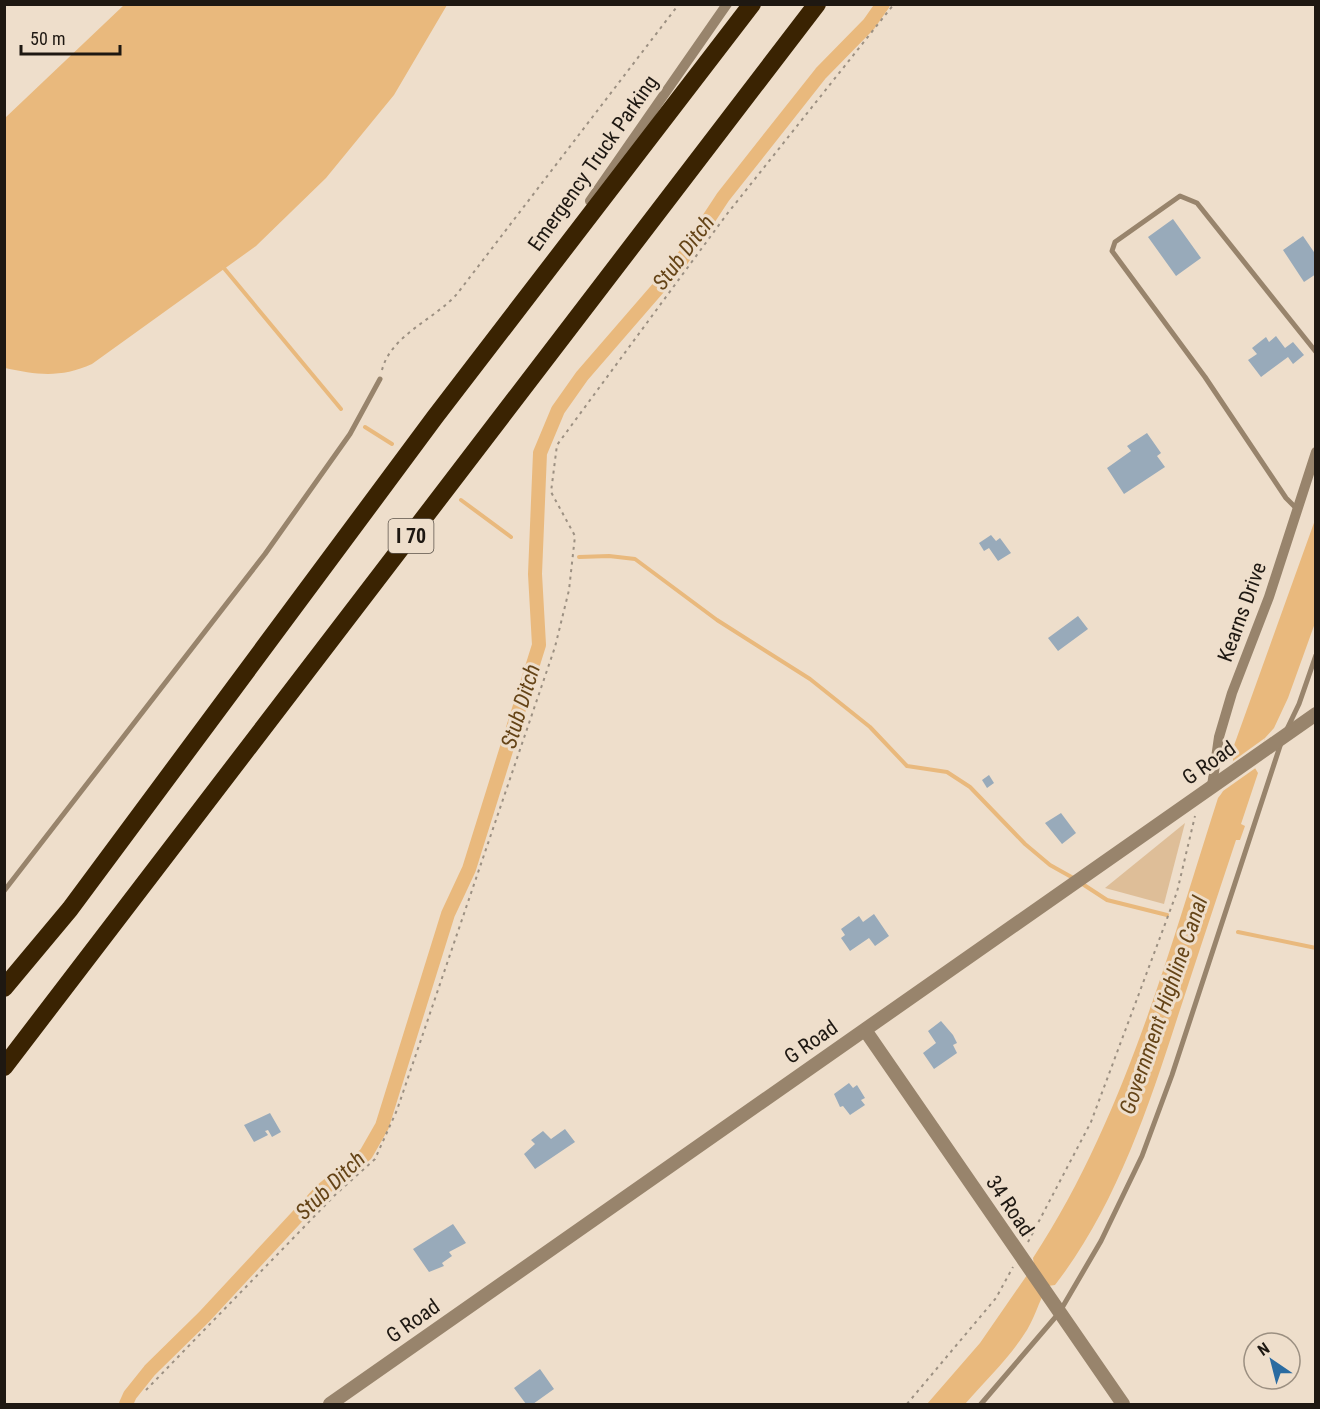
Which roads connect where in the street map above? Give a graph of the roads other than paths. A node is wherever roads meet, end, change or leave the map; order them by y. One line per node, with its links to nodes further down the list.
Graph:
1 (727, 4): 4 (street, Emergency Truck Parking)
2 (752, 4): 4 (highway, I 70)
3 (817, 4): 16 (highway, I 70)
4 (491, 344): 14 (highway, I 70)
5 (1316, 352): 8 (lane)
6 (380, 379): 13 (lane)
7 (1316, 452): 8 (street, Kearns Drive)
8 (1297, 510): 12 (street, Kearns Drive)
9 (1316, 655): 11 (lane)
10 (1316, 714): 11 (street, G Road)
11 (1283, 736): 12 (street, G Road); 17 (lane)
12 (1212, 786): 15 (street, G Road)
13 (4, 891)
14 (4, 988)
15 (865, 1030): 17 (street, 34 Road); 18 (street, G Road)
16 (4, 1067)
17 (1059, 1313): 19 (lane); 20 (street, 34 Road)
18 (330, 1404)
19 (981, 1404)
20 (1123, 1404)

